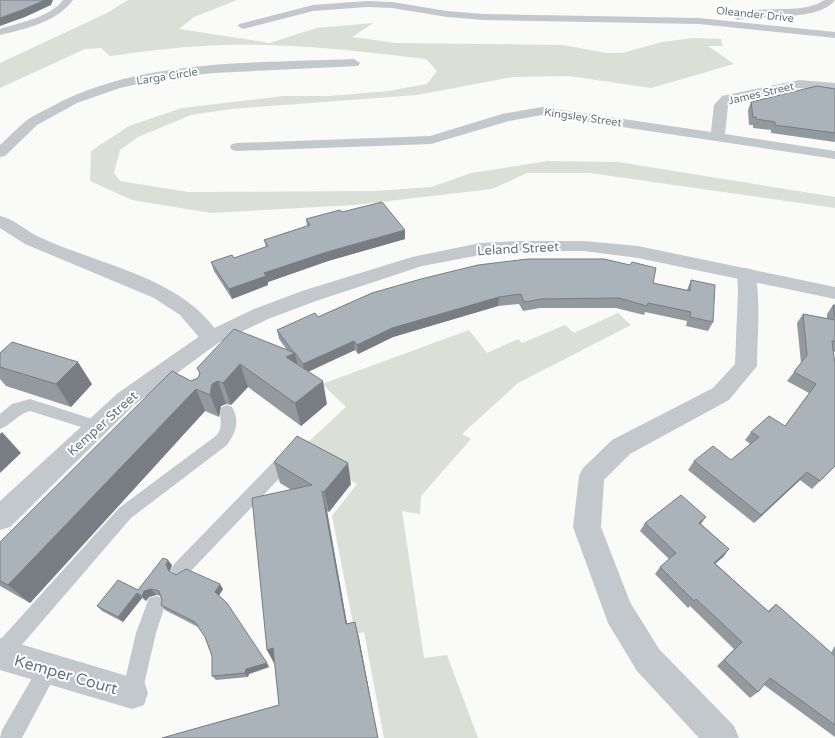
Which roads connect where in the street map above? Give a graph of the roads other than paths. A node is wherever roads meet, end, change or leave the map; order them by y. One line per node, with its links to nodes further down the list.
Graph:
1 (68, 0): 6 (street)
2 (830, 0): 4 (street)
3 (382, 2): 4 (street, Oleander Drive); 5 (street, Oleander Drive)
4 (738, 24): 7 (street, Oleander Drive)
5 (243, 26)
6 (0, 32)
7 (835, 35)
8 (354, 64): 12 (street, Larga Circle)
9 (835, 87): 10 (street, James Street)
10 (718, 137): 11 (street, Kingsley Street); 13 (street, Kingsley Street)
11 (237, 147)
12 (0, 153)
13 (835, 155)
14 (0, 221): 17 (street)
15 (746, 274): 16 (street, Leland Street); 17 (street, Leland Street); 29 (street)
16 (835, 293)
17 (211, 338): 20 (street, Kemper Street)
18 (226, 410): 25 (lane)
19 (0, 423): 20 (lane)
20 (97, 426): 22 (street, Kemper Street)
21 (288, 458): 23 (lane)
22 (0, 518)
23 (180, 570)
24 (156, 606): 27 (lane)
25 (0, 655): 26 (street, Kemper Court)
26 (49, 668): 27 (street, Kemper Court); 28 (lane)
27 (132, 693)
28 (10, 738)
29 (722, 738)

